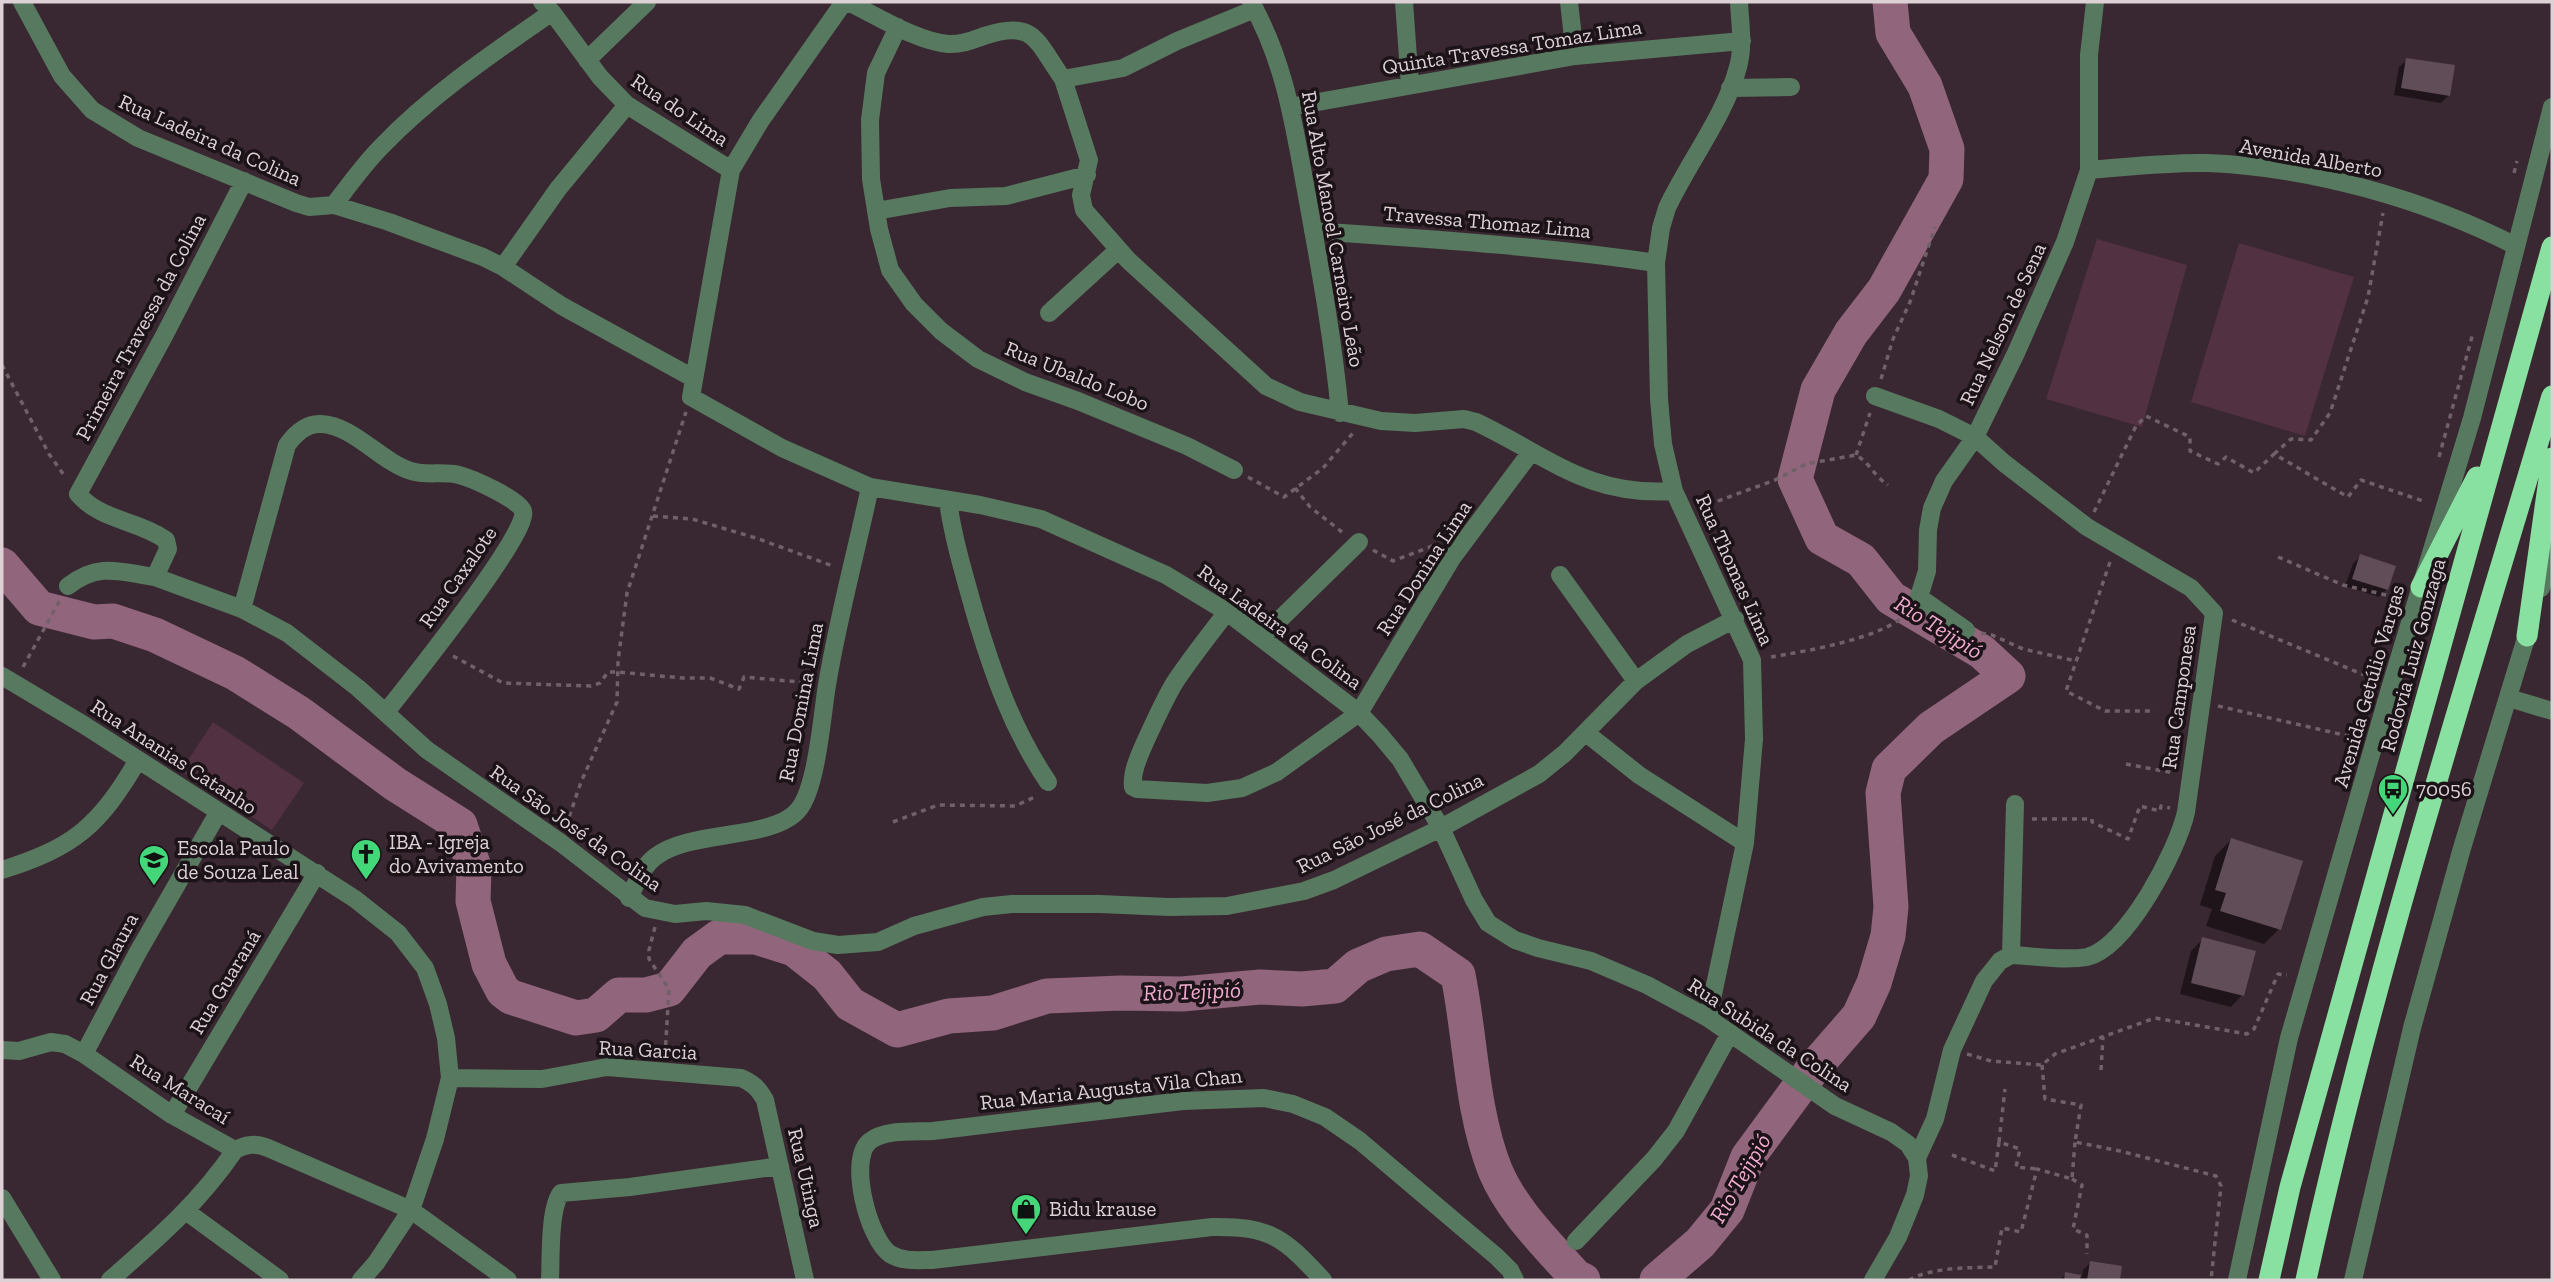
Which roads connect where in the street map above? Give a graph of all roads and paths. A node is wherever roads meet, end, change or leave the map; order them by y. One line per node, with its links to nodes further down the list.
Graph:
1 (22, 2): 24 (street, Rua Ladeira da Colina)
2 (647, 2): 13 (street)
3 (846, 2): 10 (street); 21 (street)
4 (1404, 2): 15 (street)
5 (1569, 2): 12 (street)
6 (1739, 2): 11 (street, Rua Thomas Lima)
7 (2095, 2): 22 (street, Rua Nelson de Sena)
8 (1253, 6): 14 (street); 19 (street, Rua Alto Manoel Carneiro Leão)
9 (547, 7): 13 (street, Rua do Lima); 26 (street)
10 (898, 27): 14 (street); 27 (street, Rua Ubaldo Lobo)
11 (1742, 40): 12 (street, Quinta Travessa Tomaz Lima); 17 (street, Rua Thomas Lima)
12 (1575, 56): 15 (street, Quinta Travessa Tomaz Lima)
13 (587, 60): 18 (street, Rua do Lima)
14 (1063, 79): 23 (street)
15 (1410, 85): 19 (street, Quinta Travessa Tomaz Lima)
16 (1791, 87): 17 (street)
17 (1730, 89): 33 (street, Rua Thomas Lima)
18 (626, 105): 21 (street, Rua do Lima); 34 (street)
19 (1290, 107): 29 (street, Rua Alto Manoel Carneiro Leão)
20 (2552, 107): 30 (street, Avenida Getúlio Vargas)
21 (730, 170): 37 (street, Rua do Lima)
22 (2089, 170): 25 (street, Avenida Alberto); 44 (street, Rua Nelson de Sena)
23 (1087, 175): 27 (street); 32 (street)
24 (244, 181): 26 (street, Rua Ladeira da Colina); 53 (street, Primeira Travessa da Colina)
25 (2386, 194): 30 (street, Avenida Alberto); 46 (path)
26 (334, 205): 34 (street, Rua Ladeira da Colina)
27 (876, 211): 49 (street, Rua Ubaldo Lobo)
28 (1935, 227): 38 (path)
29 (1313, 231): 33 (street, Travessa Thomaz Lima); 41 (street, Rua Alto Manoel Carneiro Leão)
30 (2516, 246): 67 (street, Avenida Getúlio Vargas)
31 (2552, 247): 43 (highway, Rodovia Luiz Gonzaga)
32 (1118, 250): 35 (street); 41 (street)
33 (1656, 264): 52 (street, Rua Thomas Lima)
34 (503, 267): 37 (street, Rua Ladeira da Colina)
35 (1049, 313)
36 (2, 365): 53 (path)
37 (694, 378): 40 (street, Rua do Lima)
38 (1875, 396): 44 (street, Rua Camponesa); 47 (path)
39 (2552, 396): 150 (highway)
40 (691, 397): 51 (street, Rua Ladeira da Colina); 57 (path)
41 (1340, 413): 42 (street)
42 (1366, 418): 45 (street); 49 (path)
43 (2499, 434): 67 (highway); 149 (highway, Rodovia Luiz Gonzaga)
44 (1975, 437): 58 (street, Rua Camponesa); 74 (street, Rua Nelson de Sena)
45 (1531, 452): 52 (street); 90 (street, Rua Donina Lima)
46 (2274, 454): 55 (path); 58 (path)
47 (1856, 455): 50 (path); 56 (path)
48 (2552, 458): 75 (highway)
49 (1234, 470)
50 (1888, 485)
51 (870, 487): 54 (street, Rua Ladeira da Colina); 63 (street, Rua Domina Lima)
52 (1674, 491): 56 (street, Rua Thomas Lima)
53 (78, 494): 65 (street)
54 (948, 501): 70 (street, Rua Ladeira da Colina); 96 (street)
55 (2426, 502)
56 (1684, 513): 72 (street, Rua Thomas Lima)
57 (653, 516): 63 (path); 80 (path)
58 (2087, 527): 60 (street, Rua Camponesa)
59 (1359, 542): 76 (street)
60 (2116, 544): 71 (street, Rua Camponesa); 79 (path)
61 (2552, 550): 75 (street)
62 (2278, 557): 68 (path)
63 (852, 572): 83 (street, Rua Domina Lima)
64 (1560, 575): 82 (street)
65 (156, 578): 66 (street, Rua São José da Colina); 69 (street, Rua São José da Colina)
66 (68, 586): 81 (path)
67 (2421, 587): 84 (street, Avenida Getúlio Vargas)
68 (2399, 598)
69 (242, 609): 77 (street, Rua Caxalote); 89 (street, Rua São José da Colina)
70 (1227, 612): 76 (street, Rua Ladeira da Colina); 90 (street)
71 (2214, 613): 84 (path); 86 (street, Rua Camponesa)
72 (1735, 619): 78 (street, Rua Thomas Lima); 82 (street, Rua São José da Colina)
73 (1902, 620): 78 (path)
74 (1966, 631): 79 (path)
75 (2527, 636): 85 (street)
76 (1261, 638): 90 (street, Rua Ladeira da Colina)
77 (436, 647): 80 (path); 89 (street, Rua Caxalote)
78 (1752, 660): 103 (street, Rua Thomas Lima)
79 (2076, 661): 87 (path)
80 (618, 672): 83 (path); 102 (path)
81 (8, 680): 93 (street, Rua Ananias Catanho)
82 (1636, 681): 91 (street, Rua São José da Colina)
83 (827, 683): 106 (street, Rua Domina Lima)
84 (2391, 685): 92 (street, Avenida Getúlio Vargas)
85 (2509, 698): 88 (street); 151 (street)
86 (2201, 703): 92 (path); 95 (street, Rua Camponesa)
87 (2155, 711)
88 (2552, 711)
89 (386, 712): 102 (street, Rua São José da Colina)
90 (1359, 713): 101 (street, Rua Ladeira da Colina)
91 (1586, 733): 101 (street, Rua São José da Colina); 103 (street)
92 (2376, 743): 109 (street, Avenida Getúlio Vargas)
93 (138, 760): 98 (street, Rua Ananias Catanho); 104 (street)
94 (2126, 764): 95 (path)
95 (2190, 776): 99 (street, Rua Camponesa)
96 (1048, 782): 100 (path)
97 (2015, 811): 99 (path); 108 (street)
98 (218, 813): 105 (street, Rua Ananias Catanho); 115 (street, Rua Glaura)
99 (2186, 813): 108 (street, Rua Camponesa)
100 (893, 822)
101 (1441, 828): 107 (street, Rua São José da Colina); 110 (street, Rua Subida da Colina)
102 (561, 843): 106 (street, Rua São José da Colina)
103 (1745, 843): 110 (street, Rua Thomas Lima)
104 (2, 870)
105 (317, 873): 119 (street, Rua Ananias Catanho); 122 (street, Rua Guaraná)
106 (629, 898): 107 (street, Rua São José da Colina)
107 (659, 912): 118 (path)
108 (2011, 955): 114 (street)
109 (2307, 976): 112 (path); 148 (street, Avenida Getúlio Vargas)
110 (1708, 1018): 111 (street, Rua Subida da Colina)
111 (1730, 1033): 127 (street, Rua Subida da Colina); 134 (street)
112 (2103, 1037): 116 (path); 117 (path)
113 (2, 1050): 115 (street, Rua Maracaí)
114 (1952, 1051): 116 (path); 127 (street)
115 (84, 1054): 122 (street, Rua Maracaí)
116 (2042, 1065): 124 (path)
117 (2101, 1070)
118 (664, 1072): 119 (street, Rua Garcia); 120 (street, Rua Garcia)
119 (450, 1078): 132 (street, Rua Ananias Catanho)
120 (758, 1088): 128 (street, Rua Utinga)
121 (2005, 1089): 123 (path)
122 (172, 1115): 125 (street, Rua Maracaí)
123 (1999, 1142): 126 (path); 129 (path)
124 (2075, 1142): 130 (path); 147 (path)
125 (235, 1150): 132 (street, Rua Maracaí); 133 (street)
126 (1952, 1155)
127 (1917, 1158): 137 (street)
128 (780, 1166): 143 (street); 144 (street, Rua Utinga)
129 (2037, 1170): 130 (path); 146 (path)
130 (2072, 1179): 135 (path)
131 (2, 1198): 138 (street)
132 (411, 1210): 141 (street, Rua Ananias Catanho); 142 (street, Rua Maracaí)
133 (187, 1212): 139 (street); 140 (street)
134 (1576, 1241)
135 (2087, 1254)
136 (1512, 1275): 145 (street, Rua Maria Augusta Vila Chan)
137 (1876, 1279)
138 (52, 1280)
139 (110, 1280)
140 (280, 1280)
141 (361, 1280)
142 (508, 1280)
143 (550, 1280)
144 (805, 1280)
145 (1323, 1280)
146 (1909, 1280)
147 (2211, 1280)
148 (2237, 1280)
149 (2269, 1280)
150 (2305, 1280)
151 (2353, 1280)

